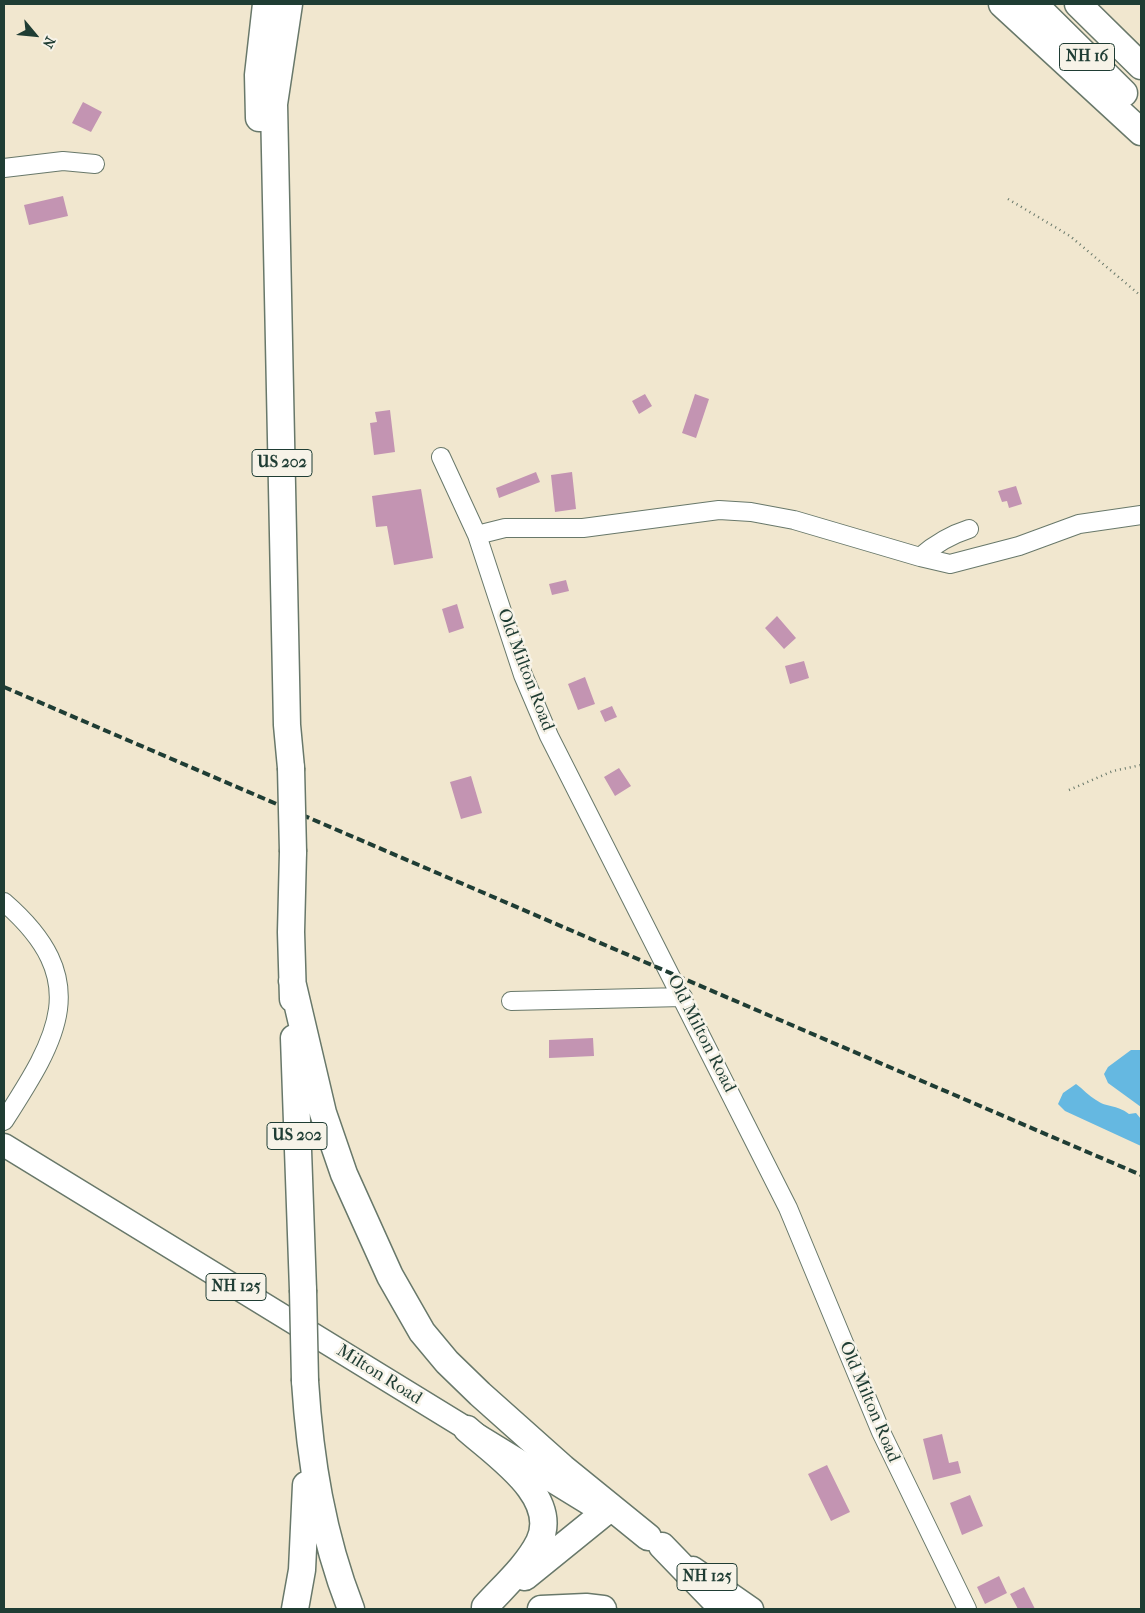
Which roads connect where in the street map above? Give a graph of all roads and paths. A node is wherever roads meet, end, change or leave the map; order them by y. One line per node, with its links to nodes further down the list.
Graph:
1 (266, 4): 9 (highway, US 202)
2 (289, 4): 9 (highway, US 202)
3 (1002, 4): 8 (highway)
4 (1034, 4): 7 (highway, NH 16)
5 (1078, 4): 6 (highway, NH 16)
6 (1141, 66)
7 (1141, 109)
8 (1141, 132)
9 (274, 158): 22 (highway, US 202, bridge)
10 (95, 164): 11 (street)
11 (4, 168)
12 (1008, 199): 13 (path)
13 (1141, 296)
14 (441, 457): 17 (street, Old Milton Road)
15 (1141, 514): 18 (street)
16 (969, 529): 18 (street)
17 (477, 535): 18 (street); 23 (street, Old Milton Road)
18 (920, 557)
19 (1141, 765): 20 (path)
20 (1069, 790)
21 (4, 902): 25 (street)
22 (292, 981): 28 (highway, US 202, bridge); 30 (highway)
23 (683, 997): 24 (street); 38 (street, Old Milton Road)
24 (511, 1001)
25 (4, 1121)
26 (4, 1145): 27 (main road, Milton Road / NH 125)
27 (467, 1429): 29 (main road, Milton Road / NH 125); 31 (highway)
28 (309, 1434): 32 (highway, US 202); 33 (highway, US 202)
29 (604, 1513): 30 (main road, Milton Road / NH 125); 31 (highway)
30 (655, 1542): 36 (highway); 37 (main road, Milton Road / NH 125)
31 (483, 1608)
32 (295, 1609)
33 (351, 1609)
34 (541, 1609): 35 (highway)
35 (602, 1609)
36 (723, 1609)
37 (752, 1609)
38 (967, 1609)

